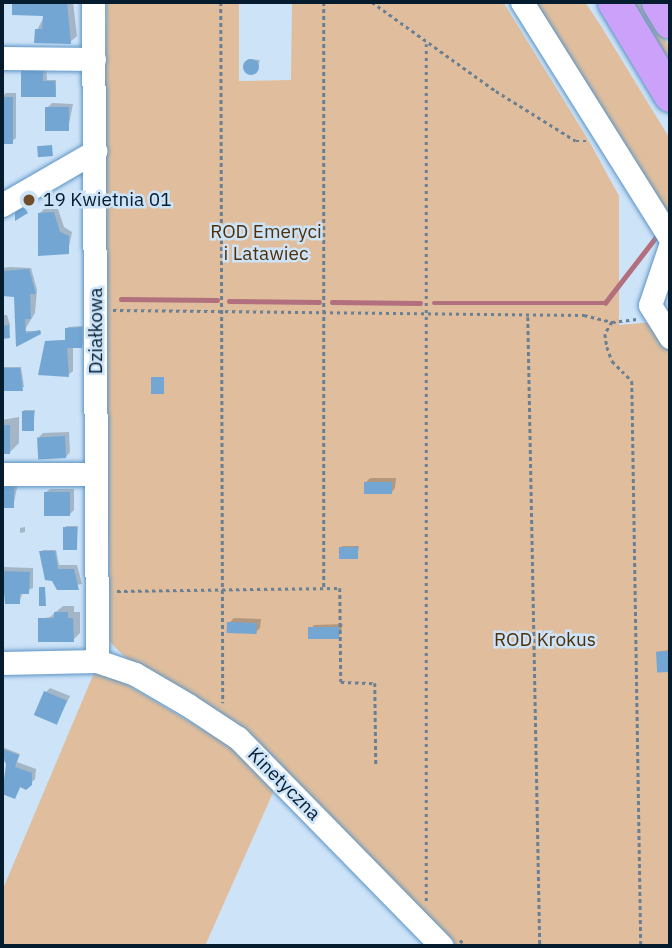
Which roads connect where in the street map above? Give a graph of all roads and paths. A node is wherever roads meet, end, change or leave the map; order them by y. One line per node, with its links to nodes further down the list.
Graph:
1 (93, 2): 11 (street, Działkowa)
2 (221, 2): 19 (path)
3 (324, 2): 20 (path)
4 (372, 2): 9 (path)
5 (522, 2): 16 (street)
6 (614, 2): 12 (highway)
7 (658, 2): 8 (highway)
8 (670, 22)
9 (426, 44): 13 (path); 21 (path)
10 (2, 58): 11 (street)
11 (94, 59): 14 (street, Działkowa)
12 (670, 95)
13 (589, 141)
14 (96, 150): 15 (street); 18 (street, Działkowa)
15 (2, 205)
16 (670, 238)
17 (670, 247): 25 (street)
18 (96, 312): 19 (path); 27 (street, Działkowa)
19 (222, 312): 20 (path); 29 (path)
20 (325, 312): 21 (path); 28 (path)
21 (427, 316): 22 (path); 35 (path)
22 (528, 317): 24 (path); 37 (path)
23 (619, 321): 24 (path)
24 (612, 322): 38 (path)
25 (670, 337)
26 (2, 474): 27 (street)
27 (95, 474): 30 (street, Działkowa)
28 (324, 588): 29 (path); 34 (path)
29 (222, 589): 30 (path); 33 (path)
30 (96, 592): 31 (street, Działkowa)
31 (97, 661): 32 (street); 36 (street, Kinetyczna)
32 (2, 663)
33 (223, 703)
34 (376, 766)
35 (425, 900)
36 (442, 946)
37 (540, 946)
38 (641, 946)

